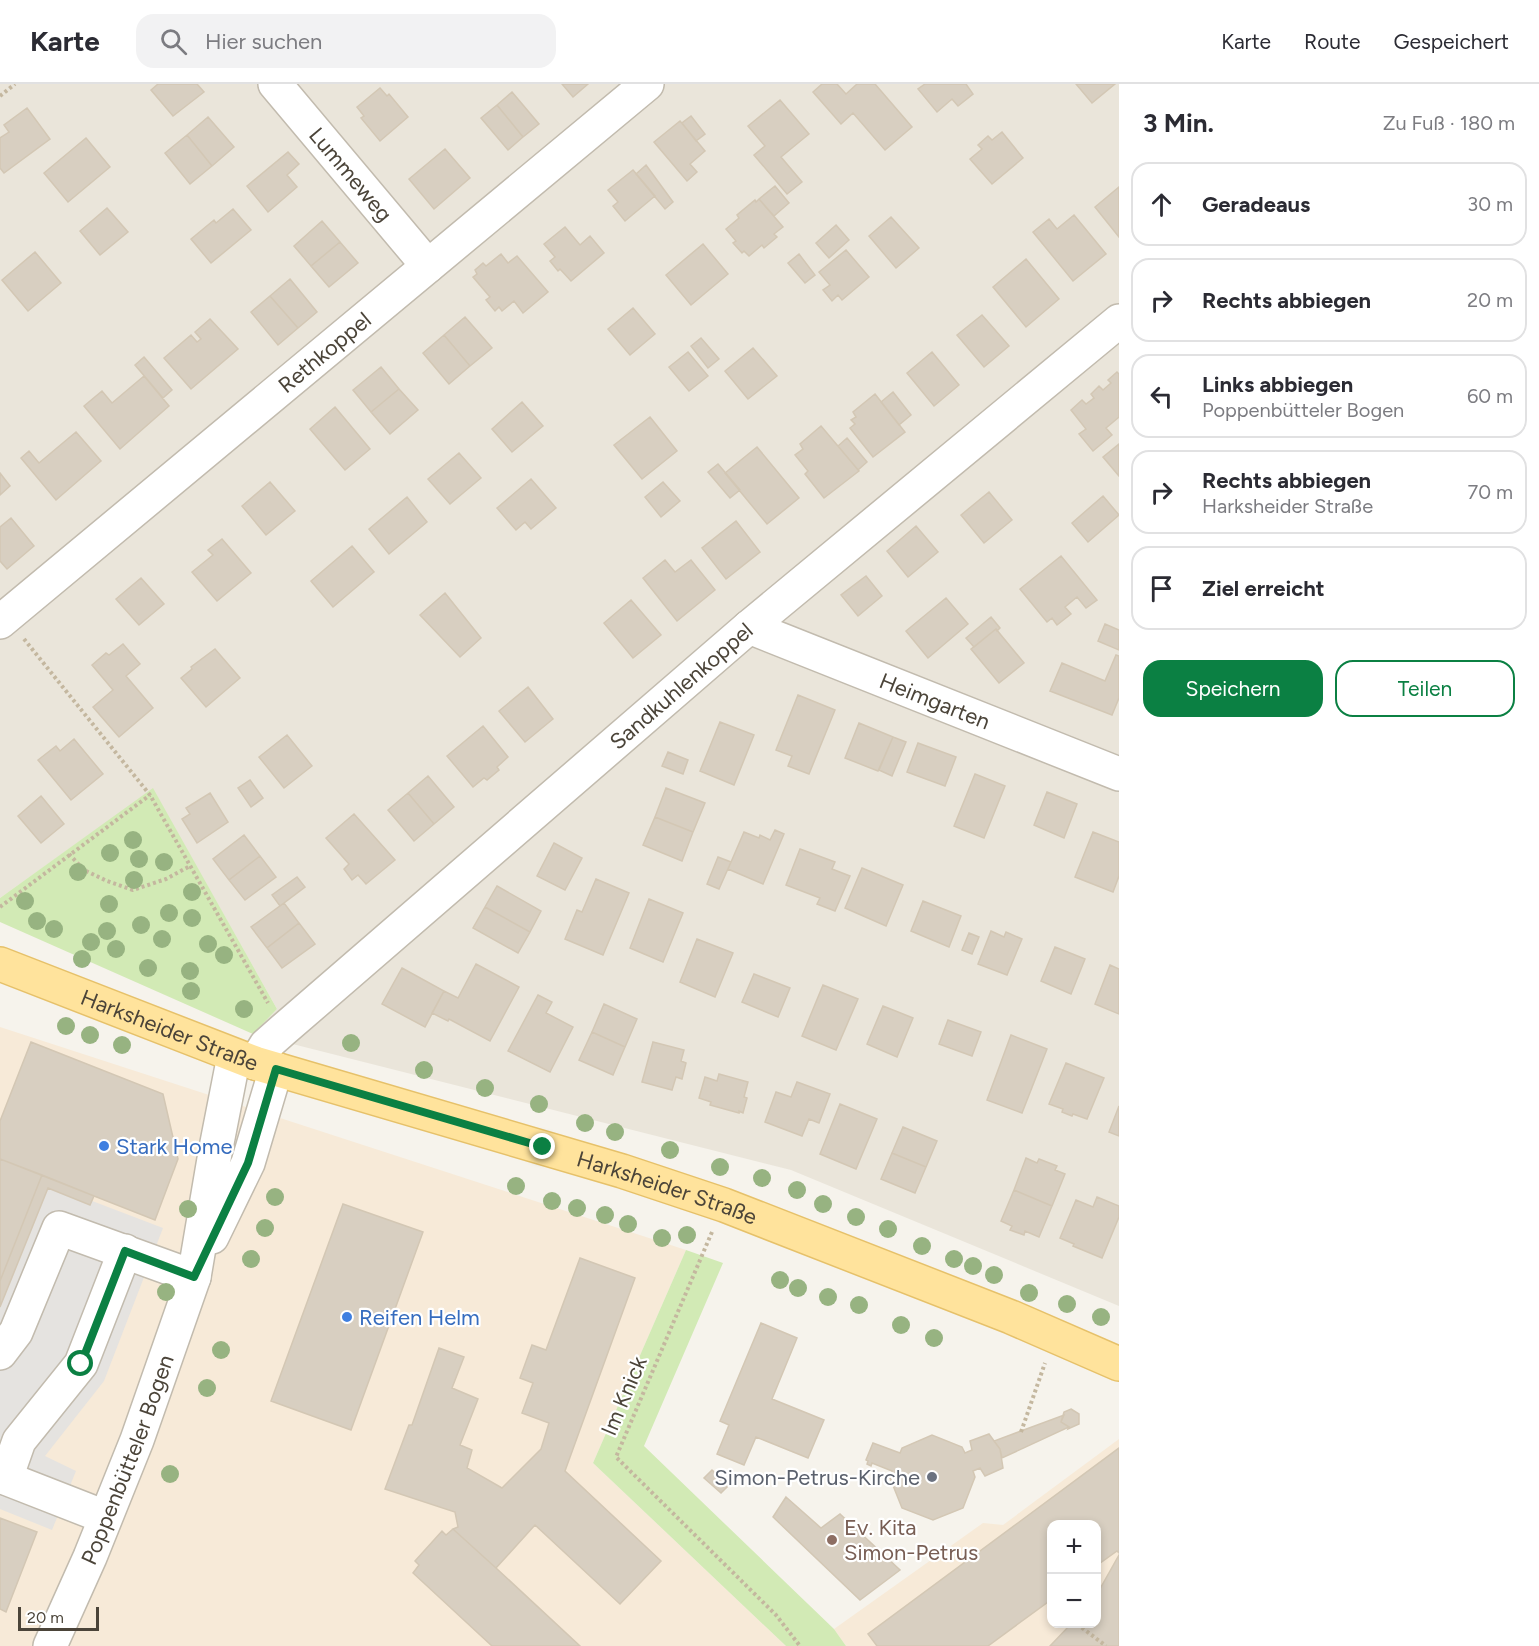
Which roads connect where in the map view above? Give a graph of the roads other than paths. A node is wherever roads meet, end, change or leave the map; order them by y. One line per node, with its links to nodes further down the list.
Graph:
1 (275, 84): 3 (street, Lummeweg)
2 (647, 84): 3 (street, Rethkoppel)
3 (428, 266): 5 (street, Rethkoppel)
4 (1119, 321): 6 (street, Sandkuhlenkoppel)
5 (0, 621)
6 (749, 627): 7 (street, Heimgarten); 9 (street, Sandkuhlenkoppel)
7 (1119, 774)
8 (0, 964): 9 (main road, Harksheider Straße)
9 (255, 1063): 11 (street, Poppenbütteler Bogen); 11 (street, Poppenbütteler Bogen); 13 (main road, Harksheider Straße)
10 (125, 1251): 11 (street); 12 (street); 14 (street)
11 (195, 1273): 15 (street, Poppenbütteler Bogen)
12 (0, 1353)
13 (1119, 1364)
14 (3, 1477): 15 (street)
15 (105, 1517): 16 (street, Poppenbütteler Bogen)
16 (50, 1646)

